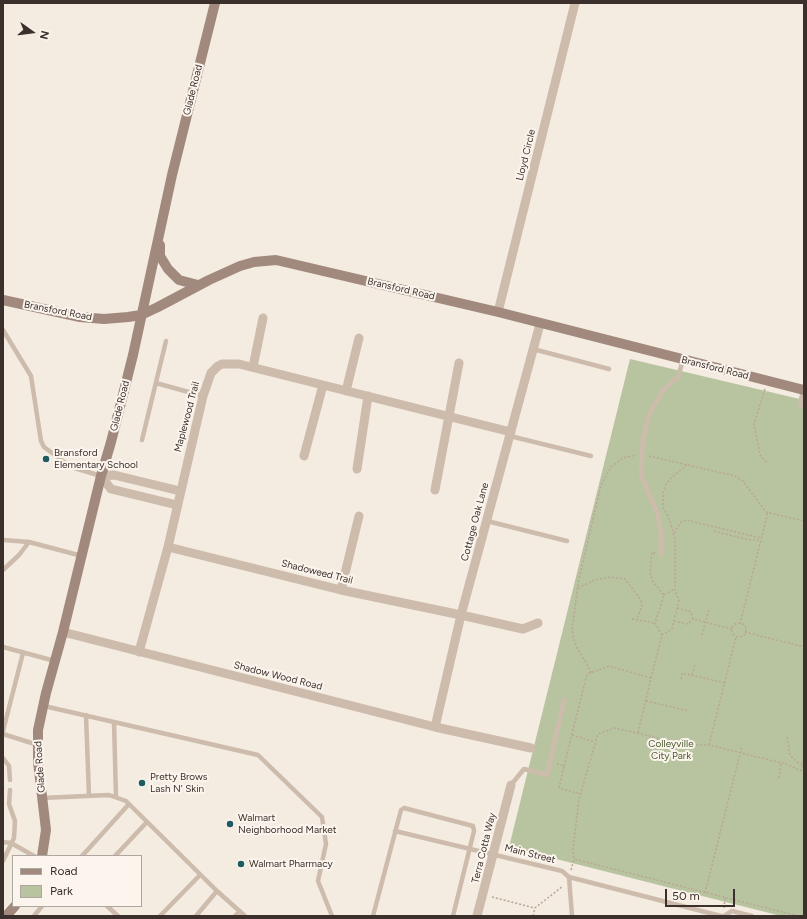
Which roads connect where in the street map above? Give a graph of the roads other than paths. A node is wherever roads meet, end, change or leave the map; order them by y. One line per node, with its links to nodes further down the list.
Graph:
1 (215, 3): 3 (main road, Glade Road)
2 (575, 3): 6 (street, Lloyd Circle)
3 (160, 232): 4 (main road); 7 (main road, Glade Road)
4 (198, 285): 6 (main road, Bransford Road); 7 (main road, Bransford Road)
5 (3, 300): 7 (main road, Bransford Road)
6 (498, 312): 9 (main road, Bransford Road)
7 (141, 315): 31 (main road, Glade Road)
8 (263, 318): 16 (street)
9 (540, 324): 13 (street, Cottage Oak Lane); 14 (main road, Bransford Road)
10 (3, 330): 31 (lane)
11 (359, 338): 21 (street)
12 (166, 341): 18 (lane)
13 (533, 349): 17 (lane); 26 (street, Cottage Oak Lane)
14 (683, 360): 20 (main road, Bransford Road); 41 (lane)
15 (459, 363): 25 (street)
16 (254, 368): 19 (street, Maplewood Trail); 22 (street, Maplewood Trail)
17 (609, 369)
18 (156, 383): 22 (lane); 27 (lane)
19 (323, 385): 21 (street, Maplewood Trail); 28 (street)
20 (804, 390): 24 (lane)
21 (346, 391): 23 (street, Maplewood Trail)
22 (203, 396): 33 (street, Maplewood Trail)
23 (368, 396): 25 (street, Maplewood Trail); 30 (street)
24 (804, 406)
25 (449, 416): 26 (street, Maplewood Trail); 32 (street)
26 (510, 434): 29 (lane); 36 (street, Cottage Oak Lane)
27 (142, 440)
28 (304, 456)
29 (591, 456)
30 (357, 469)
31 (101, 476): 33 (street); 34 (street); 42 (main road, Glade Road)
32 (435, 490)
33 (180, 491): 34 (street, Maplewood Trail)
34 (177, 505): 40 (street, Maplewood Trail)
35 (359, 516): 44 (street)
36 (487, 521): 38 (lane); 45 (street, Cottage Oak Lane)
37 (3, 540): 39 (lane)
38 (567, 541)
39 (29, 542): 42 (lane); 43 (lane)
40 (168, 546): 44 (street, Shadoweed Trail); 49 (street, Maplewood Trail)
41 (660, 554)
42 (82, 556): 47 (main road, Glade Road)
43 (3, 570)
44 (341, 590): 45 (street, Shadoweed Trail)
45 (461, 615): 46 (street, Shadoweed Trail); 56 (street, Cottage Oak Lane)
46 (538, 623)
47 (63, 632): 49 (street, Shadow Wood Road); 51 (main road, Glade Road)
48 (3, 647): 50 (lane)
49 (140, 652): 56 (street, Shadow Wood Road)
50 (23, 653): 51 (lane); 57 (lane)
51 (55, 662): 53 (main road, Glade Road)
52 (564, 700): 62 (lane)
53 (44, 706): 54 (lane); 58 (main road, Glade Road)
54 (86, 715): 55 (lane); 64 (lane)
55 (114, 722): 65 (lane); 93 (lane)
56 (435, 727): 59 (street, Shadow Wood Road)
57 (3, 733): 58 (lane)
58 (38, 745): 66 (main road, Glade Road)
59 (530, 748)
60 (3, 758): 61 (lane)
61 (10, 780)
62 (511, 785): 73 (street, Terra Cotta Way)
63 (10, 790): 71 (lane)
64 (89, 796): 65 (lane); 66 (lane)
65 (116, 796): 67 (lane)
66 (42, 798): 75 (main road, Glade Road)
67 (129, 804): 68 (lane); 76 (lane)
68 (147, 822): 77 (lane); 79 (lane)
69 (395, 831): 72 (lane, Main Street); 72 (lane); 94 (lane)
70 (3, 842): 71 (lane)
71 (11, 843): 74 (lane); 78 (lane)
72 (470, 849): 73 (lane, Main Street); 95 (lane)
73 (493, 854): 80 (lane, Main Street); 96 (street, Terra Cotta Way)
74 (32, 855)
75 (42, 855)
76 (83, 855)
77 (116, 855)
78 (3, 861)
79 (200, 875): 81 (lane); 89 (lane)
80 (569, 877): 97 (lane); 98 (lane, Main Street)
81 (217, 891): 85 (lane); 90 (lane)
82 (13, 907): 86 (main road)
83 (41, 907): 87 (lane)
84 (108, 907): 88 (lane)
85 (240, 911): 91 (lane); 92 (lane)
86 (6, 916)
87 (34, 916)
88 (118, 916)
89 (160, 916)
90 (196, 916)
91 (235, 916)
92 (245, 916)
93 (332, 916)
94 (373, 916)
95 (453, 916)
96 (478, 916)
97 (572, 916)
98 (721, 916)
99 (724, 916): 100 (lane)
100 (752, 916)

